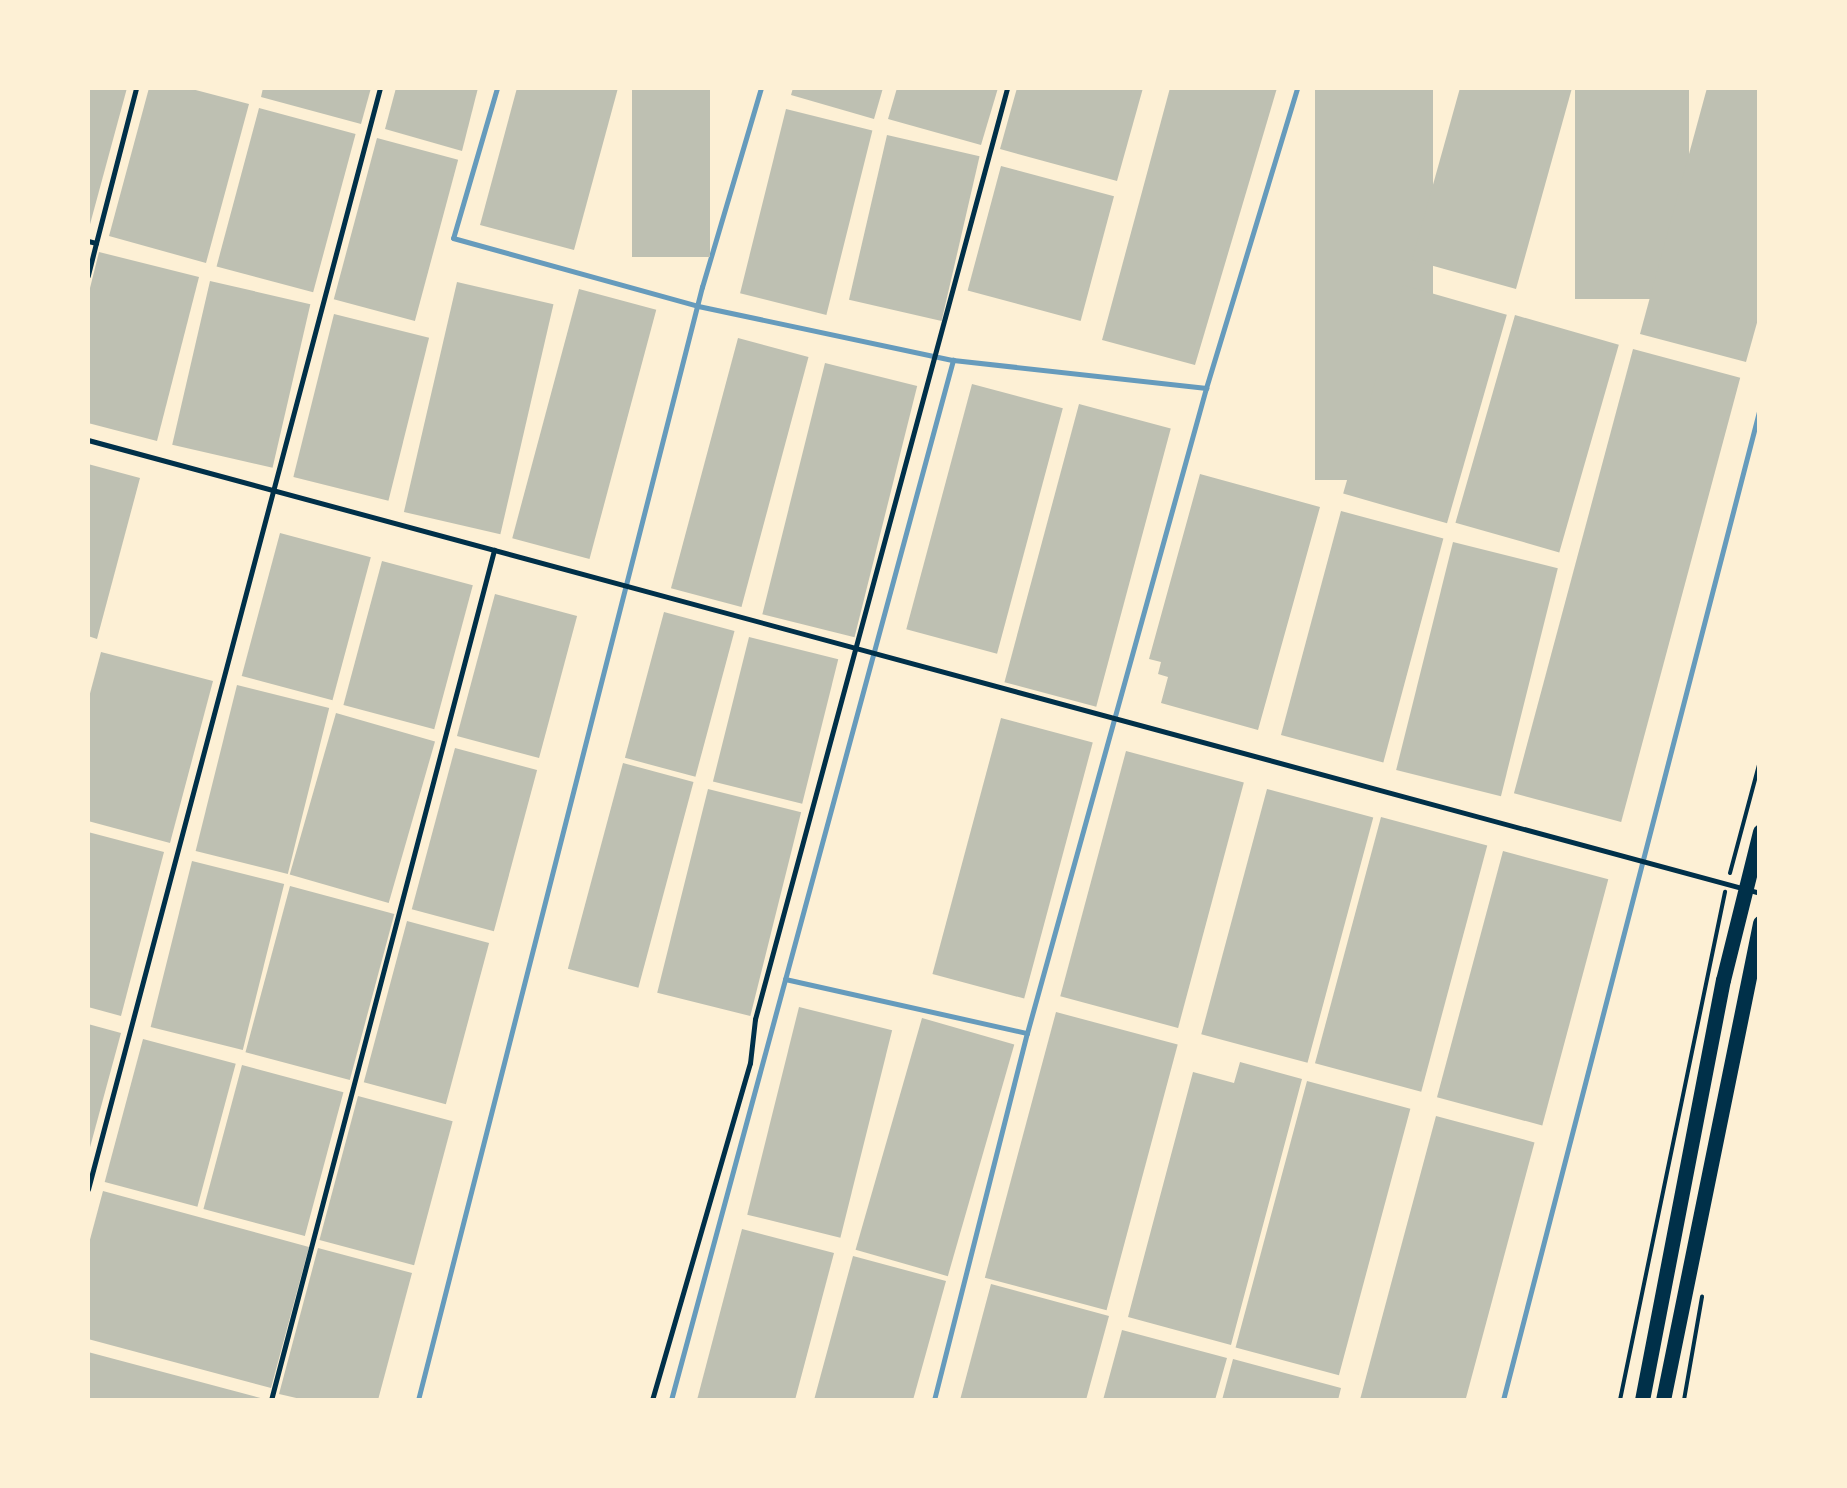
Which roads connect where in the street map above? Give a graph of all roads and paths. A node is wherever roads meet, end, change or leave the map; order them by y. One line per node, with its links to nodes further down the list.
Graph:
1 (136, 88): 5 (lane)
2 (380, 88): 8 (lane)
3 (1007, 88): 10 (lane)
4 (88, 241): 5 (lane)
5 (96, 243): 6 (lane)
6 (88, 276)
7 (88, 440): 8 (lane)
8 (274, 490): 9 (lane); 16 (lane)
9 (494, 550): 10 (lane); 17 (lane)
10 (855, 648): 13 (lane); 18 (lane)
11 (1760, 762): 13 (path)
12 (1760, 832): 14 (main road)
13 (1727, 885): 14 (lane); 19 (path)
14 (1752, 891): 20 (main road)
15 (1760, 923): 21 (main road)
16 (88, 1188)
17 (271, 1400)
18 (652, 1400)
19 (1620, 1400)
20 (1642, 1400)
21 (1663, 1400)

